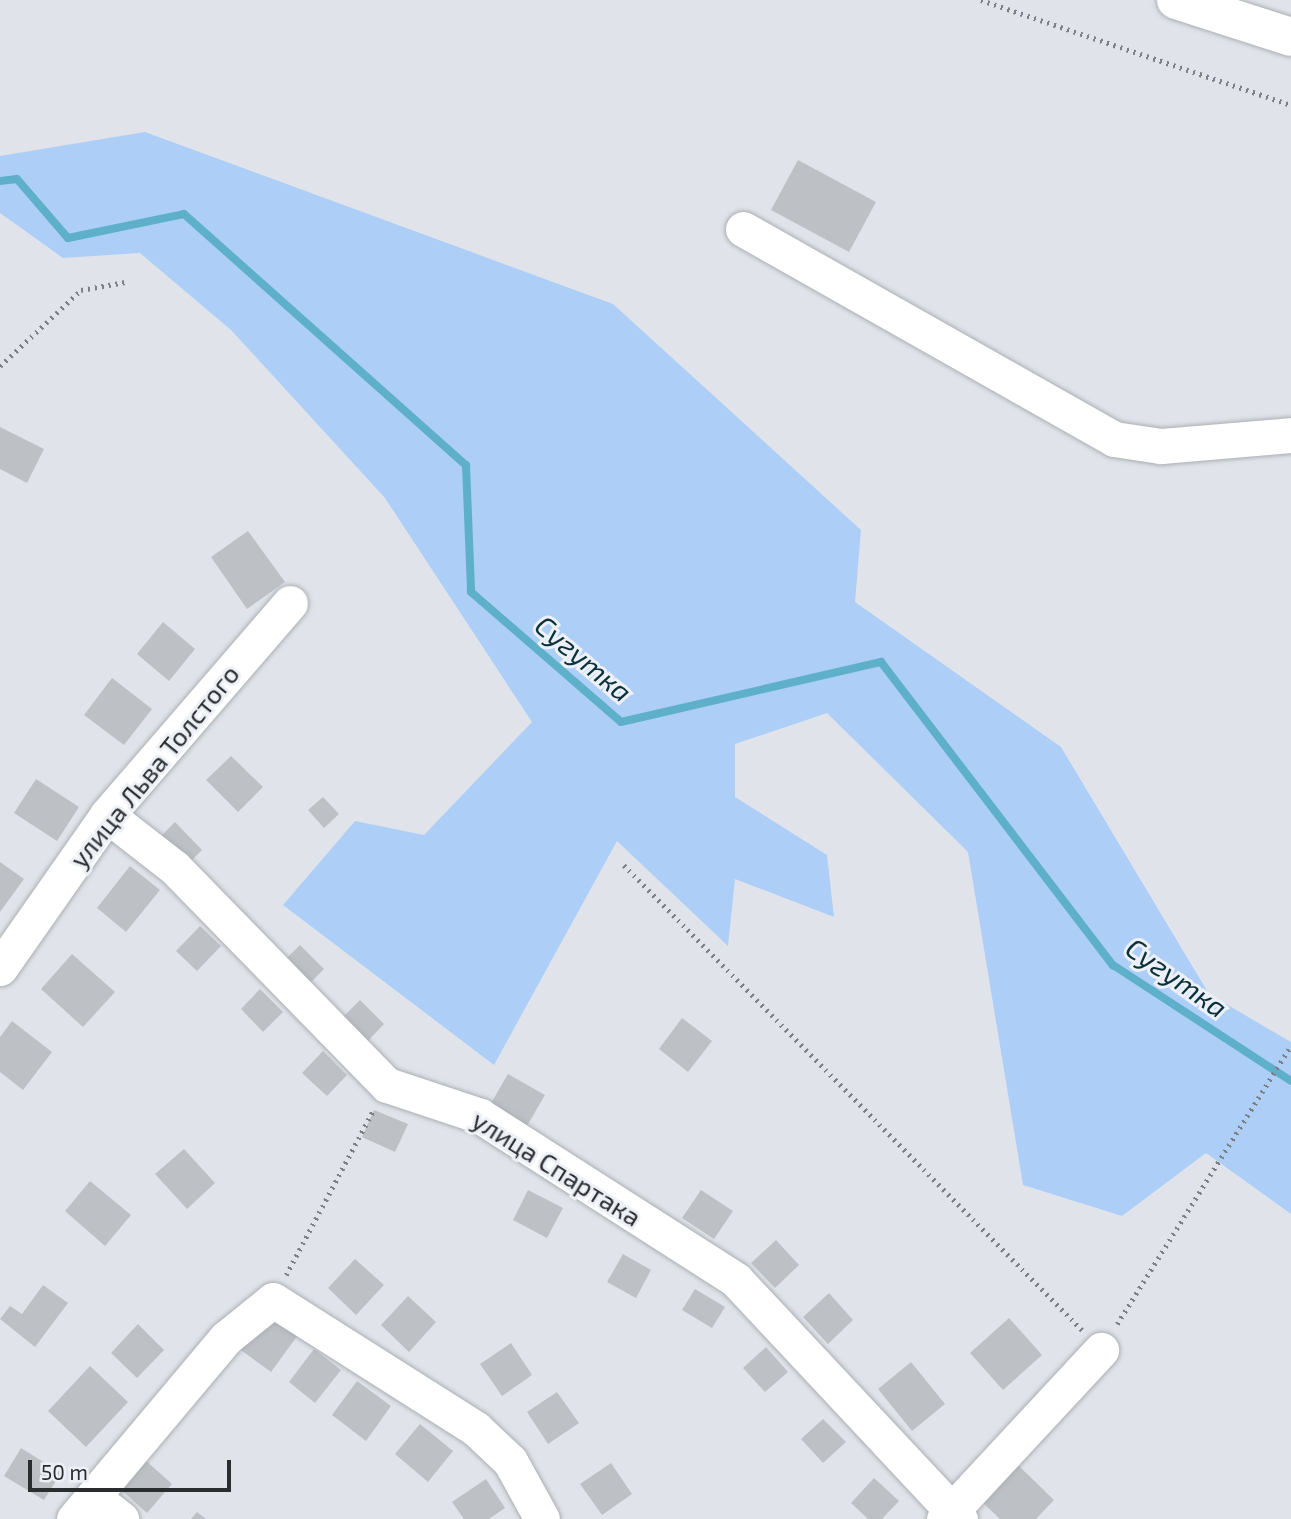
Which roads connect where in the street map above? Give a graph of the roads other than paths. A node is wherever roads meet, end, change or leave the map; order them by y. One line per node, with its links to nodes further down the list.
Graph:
1 (1176, 0): 4 (main road)
2 (1251, 0): 3 (main road)
3 (1291, 13)
4 (1291, 37)
5 (743, 229): 6 (street)
6 (1291, 435)
7 (290, 603): 8 (street, улица Льва Толстого)
8 (107, 816): 9 (street, улица Льва Толстого); 12 (street, улица Спартака)
9 (0, 968)
10 (1101, 1350): 12 (street)
11 (84, 1508): 13 (street); 14 (street)
12 (952, 1516)
13 (121, 1519)
14 (542, 1519)

